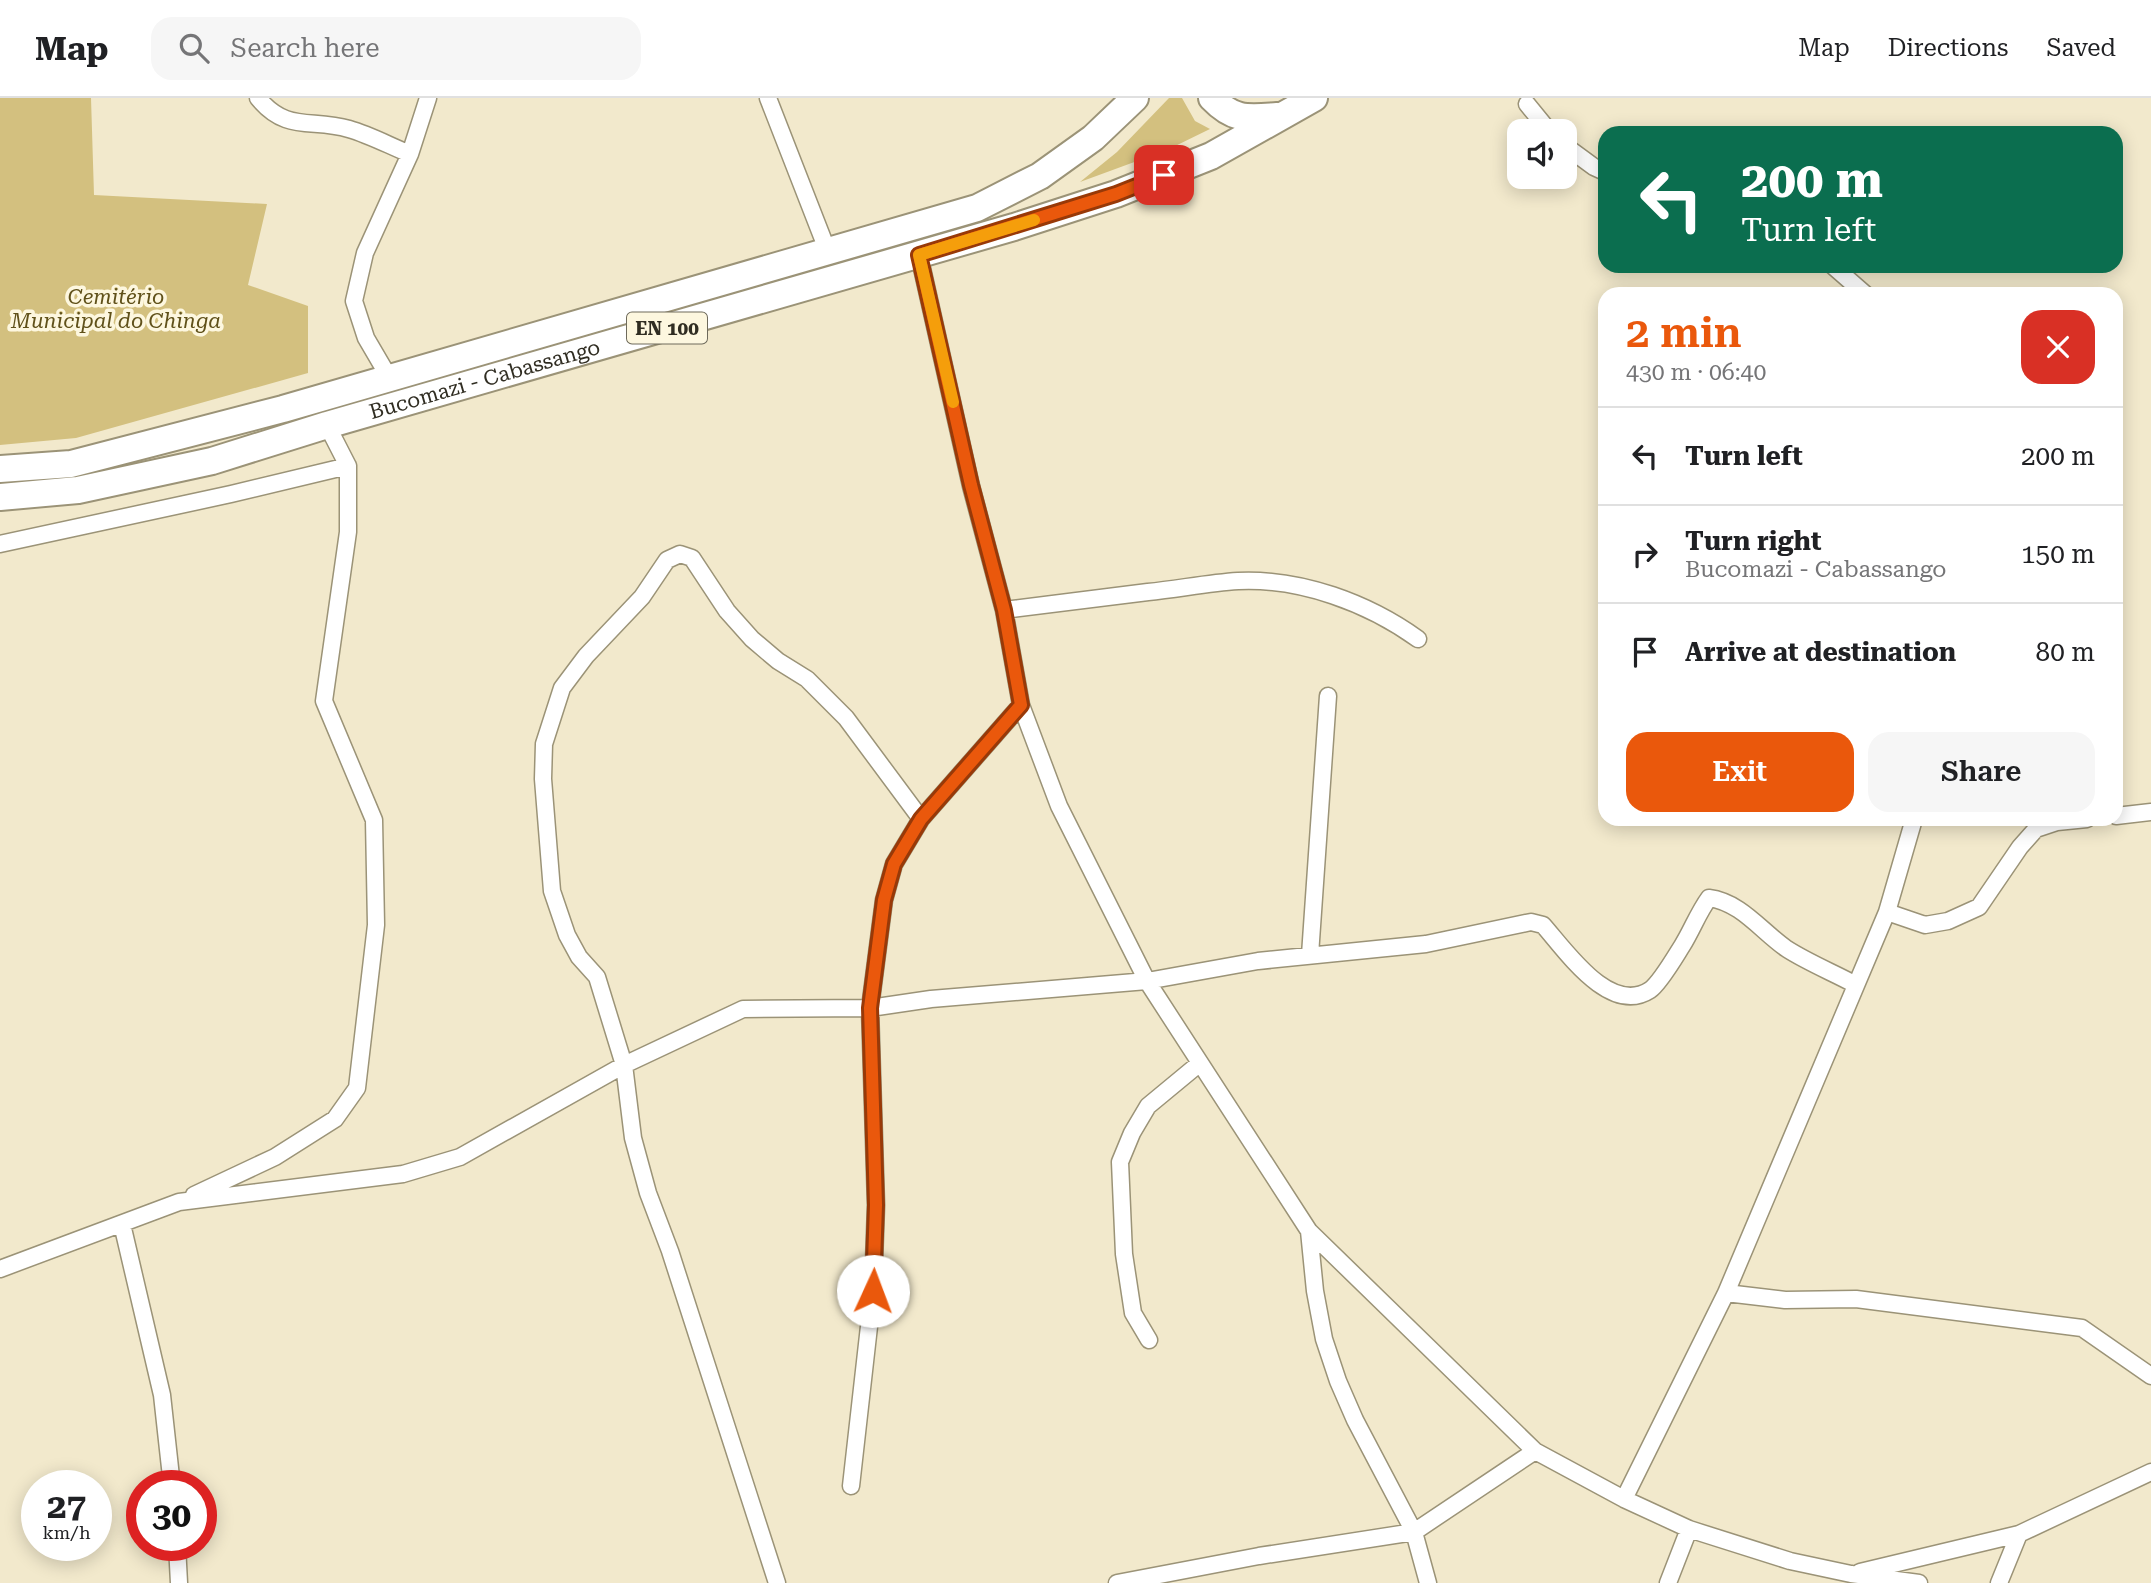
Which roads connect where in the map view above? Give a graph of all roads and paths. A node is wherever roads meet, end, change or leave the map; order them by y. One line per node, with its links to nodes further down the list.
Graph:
1 (258, 98): 10 (street)
2 (428, 98): 10 (street)
3 (768, 98): 13 (street)
4 (1135, 98): 13 (main road, Bucomazi - Cabassango / EN 100)
5 (1212, 98): 8 (main road)
6 (1314, 98): 8 (main road, Bucomazi - Cabassango / EN 100)
7 (1522, 100): 9 (street)
8 (1286, 115): 14 (main road, Bucomazi - Cabassango / EN 100)
9 (1539, 119)
10 (410, 154): 17 (street)
11 (1577, 155): 12 (street)
12 (1598, 169)
13 (828, 252): 17 (main road, Bucomazi - Cabassango / EN 100)
14 (919, 255): 18 (main road, Bucomazi - Cabassango / EN 100); 23 (street)
15 (1841, 273): 16 (street)
16 (1857, 287)
17 (390, 379): 20 (main road, Bucomazi - Cabassango / EN 100)
18 (327, 425): 19 (street); 21 (main road, Bucomazi - Cabassango / EN 100)
19 (348, 466): 22 (street); 39 (street)
20 (0, 469)
21 (0, 497)
22 (0, 544)
23 (1004, 610): 24 (street); 26 (street)
24 (1418, 639)
25 (1328, 696): 33 (street)
26 (1021, 705): 29 (street); 34 (street)
27 (2151, 812): 28 (street)
28 (2123, 815)
29 (921, 819): 36 (street); 38 (street)
30 (1912, 826): 32 (street)
31 (2045, 826): 32 (street)
32 (1887, 912): 35 (street)
33 (1310, 955): 34 (street); 35 (street)
34 (1147, 981): 36 (street); 37 (street)
35 (1856, 985): 43 (street)
36 (870, 1008): 38 (street); 49 (street)
37 (1200, 1063): 41 (street); 44 (street)
38 (624, 1065): 39 (street); 57 (street)
39 (180, 1202): 40 (street)
40 (122, 1224): 42 (street); 47 (street)
41 (1309, 1231): 46 (street); 52 (street)
42 (0, 1269)
43 (1727, 1293): 45 (street); 50 (street)
44 (1149, 1340)
45 (2151, 1376)
46 (1535, 1451): 50 (street); 52 (street)
47 (170, 1470)
48 (2151, 1472): 53 (street)
49 (851, 1486)
50 (1624, 1499): 51 (street)
51 (1689, 1529): 55 (street); 60 (street)
52 (1413, 1532): 58 (street); 59 (street)
53 (2019, 1534): 55 (street); 62 (street)
54 (178, 1561): 56 (street)
55 (1852, 1574): 61 (street)
56 (179, 1583)
57 (777, 1583)
58 (1117, 1583)
59 (1428, 1583)
60 (1668, 1583)
61 (1919, 1583)
62 (1999, 1583)

